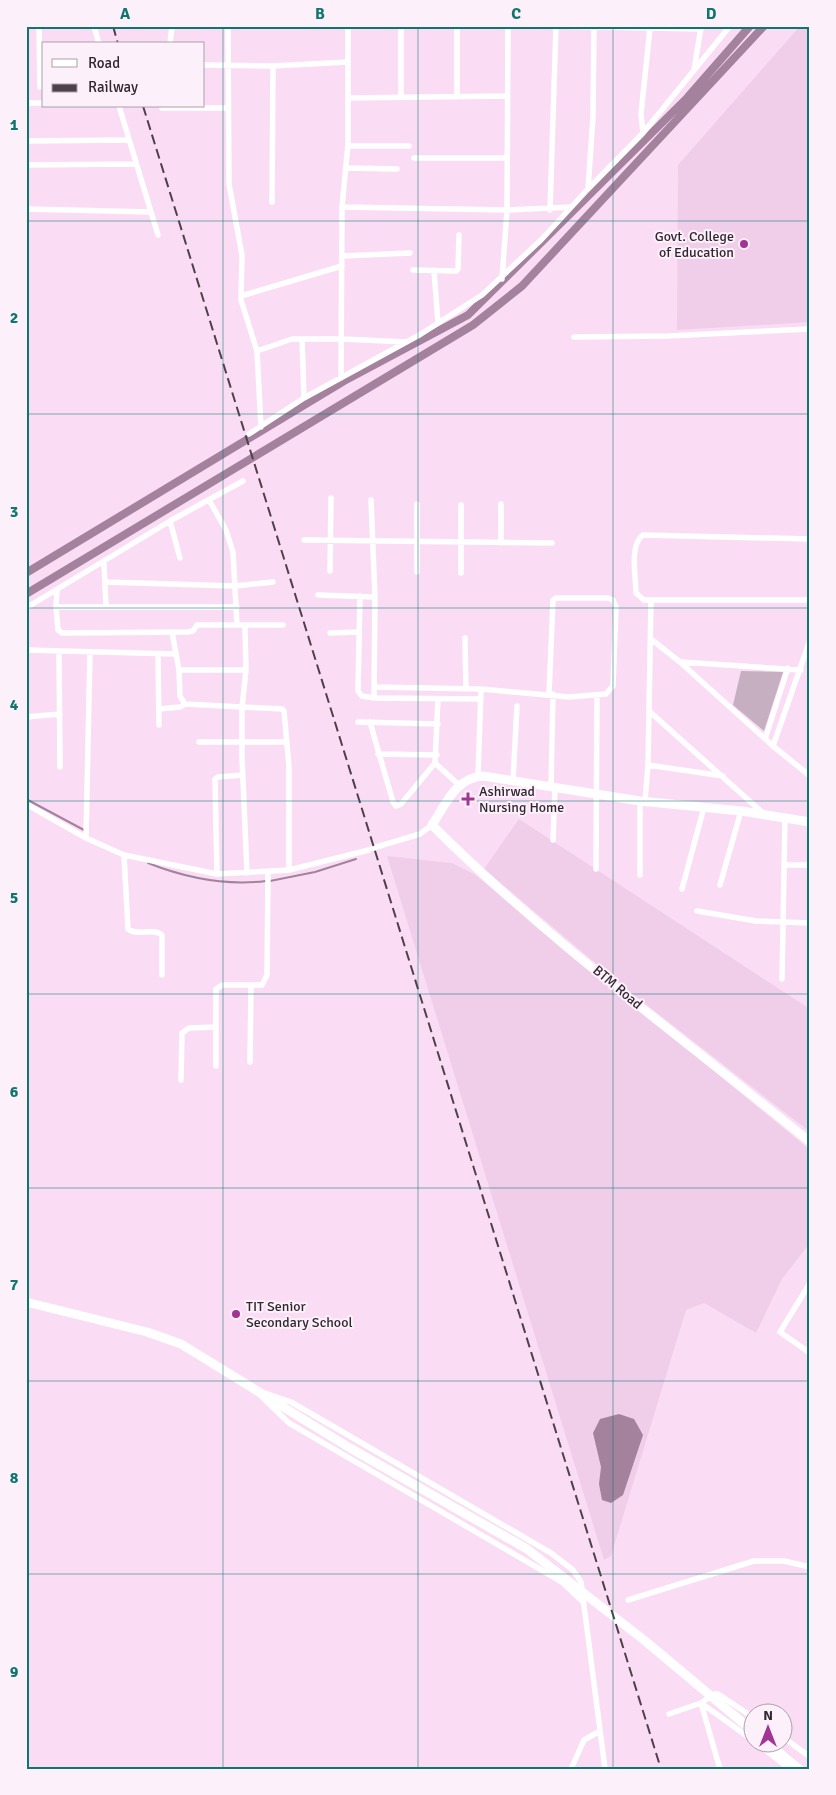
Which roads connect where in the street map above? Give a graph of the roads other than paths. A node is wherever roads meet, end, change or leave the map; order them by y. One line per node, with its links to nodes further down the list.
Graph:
1 (39, 26): 17 (street)
2 (94, 26): 15 (street)
3 (172, 26): 16 (street)
4 (228, 26): 20 (street)
5 (348, 26): 18 (street)
6 (402, 26): 25 (street)
7 (457, 26): 26 (street)
8 (508, 26): 24 (street)
9 (549, 26): 10 (street)
10 (556, 26): 12 (street); 50 (street)
11 (730, 26): 22 (street)
12 (594, 27): 13 (street); 44 (street)
13 (650, 28): 14 (street); 33 (street)
14 (701, 28): 22 (street)
15 (98, 42)
16 (170, 42)
17 (42, 54): 23 (street)
18 (348, 62): 21 (street); 27 (street)
19 (205, 65): 20 (street)
20 (227, 65): 21 (street); 32 (street)
21 (273, 66): 45 (street)
22 (694, 72): 33 (street)
23 (40, 87)
24 (508, 96): 26 (street); 39 (street)
25 (401, 97): 26 (street); 27 (street)
26 (457, 97)
27 (348, 98): 36 (street)
28 (26, 103): 29 (street)
29 (42, 103)
30 (120, 108): 34 (street)
31 (162, 108): 32 (street)
32 (228, 108): 60 (street)
33 (643, 133): 44 (street)
34 (129, 140): 35 (street); 40 (street)
35 (26, 141)
36 (348, 146): 37 (street); 42 (street)
37 (409, 146)
38 (414, 158): 39 (street)
39 (507, 158): 49 (street)
40 (136, 164): 41 (street); 51 (street)
41 (26, 165)
42 (346, 168): 43 (street); 46 (street)
43 (397, 169)
44 (588, 189): 47 (street)
45 (272, 202)
46 (342, 207): 49 (street); 55 (street)
47 (571, 207): 50 (street); 59 (street)
48 (26, 209): 51 (street)
49 (507, 210): 50 (street); 59 (street)
50 (550, 210)
51 (151, 212): 53 (street)
52 (459, 234): 58 (street)
53 (158, 235)
54 (410, 253): 55 (street)
55 (342, 256): 56 (street)
56 (342, 266): 60 (street); 64 (street)
57 (413, 270): 58 (street)
58 (434, 270): 61 (street)
59 (502, 279): 61 (street)
60 (241, 296): 67 (street)
61 (438, 323): 66 (street)
62 (810, 329): 63 (street)
63 (574, 337)
64 (342, 338): 65 (street); 66 (street); 68 (street)
65 (302, 339): 67 (street); 69 (street)
66 (407, 342): 68 (street)
67 (257, 350): 70 (street)
68 (341, 378): 69 (street)
69 (304, 398): 70 (street)
70 (261, 427): 71 (street)
71 (249, 434)
72 (244, 481): 74 (street)
73 (331, 498): 82 (street)
74 (209, 500): 79 (street); 95 (street)
75 (372, 500): 83 (street)
76 (417, 504): 84 (street)
77 (501, 504): 86 (street)
78 (460, 505): 85 (street)
79 (170, 522): 88 (street); 89 (street)
80 (810, 539): 100 (street)
81 (304, 540): 82 (street)
82 (330, 541): 83 (street); 90 (street)
83 (372, 541): 84 (street); 99 (street)
84 (417, 542): 85 (street); 91 (street)
85 (460, 542): 86 (street); 92 (street)
86 (501, 543): 87 (street)
87 (552, 543)
88 (180, 558)
89 (104, 562): 93 (street); 96 (street)
90 (330, 571)
91 (417, 572)
92 (460, 573)
93 (105, 582): 95 (street); 104 (street)
94 (273, 582): 95 (street)
95 (235, 586): 102 (street)
96 (56, 590): 103 (street); 105 (street)
97 (318, 595): 98 (street)
98 (360, 596): 99 (street); 110 (street)
99 (375, 596): 125 (street)
100 (651, 600): 101 (street); 113 (street)
101 (810, 600)
102 (237, 606): 104 (street); 106 (street)
103 (56, 607): 104 (street); 109 (street)
104 (106, 607)
105 (26, 608)
106 (237, 625): 108 (street); 109 (street)
107 (283, 625): 108 (street)
108 (245, 626): 123 (street)
109 (172, 632): 119 (street)
110 (358, 632): 111 (street); 130 (street)
111 (330, 633)
112 (465, 638): 126 (street)
113 (651, 639): 120 (street); 137 (street)
114 (810, 640): 124 (street)
115 (26, 650): 116 (street)
116 (59, 651): 117 (street); 138 (street)
117 (90, 652): 118 (street); 170 (street)
118 (158, 654): 119 (street); 136 (street)
119 (175, 654): 122 (street)
120 (680, 662): 121 (street); 144 (street)
121 (788, 668): 124 (street); 144 (street)
122 (179, 670): 123 (street); 133 (street)
123 (246, 670): 135 (street)
124 (801, 670): 148 (street)
125 (374, 687): 126 (street); 130 (street)
126 (466, 688): 127 (street)
127 (480, 689): 128 (street); 132 (street)
128 (551, 694): 129 (street); 129 (street); 160 (street)
129 (597, 696): 161 (street)
130 (374, 698): 131 (street)
131 (438, 699): 132 (street); 142 (street)
132 (480, 699): 155 (street)
133 (185, 704): 135 (street); 136 (street)
134 (517, 706): 158 (street)
135 (242, 708): 146 (street); 147 (street)
136 (159, 709): 143 (street)
137 (649, 711): 152 (street); 156 (street)
138 (60, 714): 139 (street); 153 (street)
139 (26, 717)
140 (358, 722): 141 (street)
141 (370, 722): 142 (street); 149 (street)
142 (438, 724): 150 (street)
143 (159, 725)
144 (765, 739): 148 (street)
145 (199, 742): 147 (street)
146 (287, 742): 147 (street); 176 (street)
147 (242, 743): 154 (street)
148 (773, 746): 157 (street)
149 (378, 754): 150 (street); 151 (street)
150 (438, 755): 151 (street)
151 (435, 763): 159 (street)
152 (648, 765): 156 (street); 162 (street)
153 (60, 767)
154 (243, 775): 177 (street); 178 (street)
155 (478, 776): 158 (street); 159 (street)
156 (723, 776): 166 (street)
157 (810, 776)
158 (513, 781): 160 (street)
159 (459, 785): 169 (street)
160 (553, 787): 161 (street); 171 (street)
161 (598, 794): 162 (street); 175 (street)
162 (643, 801): 164 (street); 179 (street)
163 (26, 804): 170 (street)
164 (704, 807): 165 (street); 182 (street)
165 (741, 811): 166 (street); 181 (street)
166 (764, 814): 167 (street)
167 (785, 818): 168 (street); 173 (street)
168 (810, 822)
169 (432, 825): 176 (street); 193 (street, BTM Road)
170 (86, 838): 172 (street)
171 (553, 840)
172 (124, 855): 178 (street); 186 (street)
173 (784, 865): 174 (street); 184 (street)
174 (810, 865)
175 (596, 869)
176 (289, 870): 180 (street)
177 (247, 873): 178 (street); 180 (street)
178 (217, 874)
179 (640, 875)
180 (268, 878): 188 (street)
181 (720, 885)
182 (682, 889)
183 (697, 911): 184 (street)
184 (784, 922): 185 (street); 187 (street)
185 (810, 923)
186 (162, 976)
187 (782, 979)
188 (250, 986): 189 (street); 190 (street)
189 (216, 1027): 191 (street); 192 (street)
190 (250, 1062)
191 (216, 1066)
192 (181, 1080)
193 (810, 1142)
194 (810, 1283): 196 (street)
195 (26, 1302): 197 (street)
196 (810, 1353)
197 (258, 1392): 200 (street); 200 (street); 204 (street)
198 (810, 1567): 199 (street)
199 (628, 1600)
200 (583, 1602): 205 (street)
201 (701, 1703): 202 (street); 203 (street); 206 (street); 213 (street)
202 (744, 1711)
203 (669, 1714)
204 (744, 1724)
205 (600, 1731): 211 (street); 212 (street)
206 (744, 1735)
207 (794, 1745): 210 (street)
208 (767, 1752): 214 (street)
209 (778, 1752): 215 (street)
210 (810, 1757)
211 (572, 1769)
212 (605, 1769)
213 (720, 1769)
214 (790, 1769)
215 (799, 1769)

